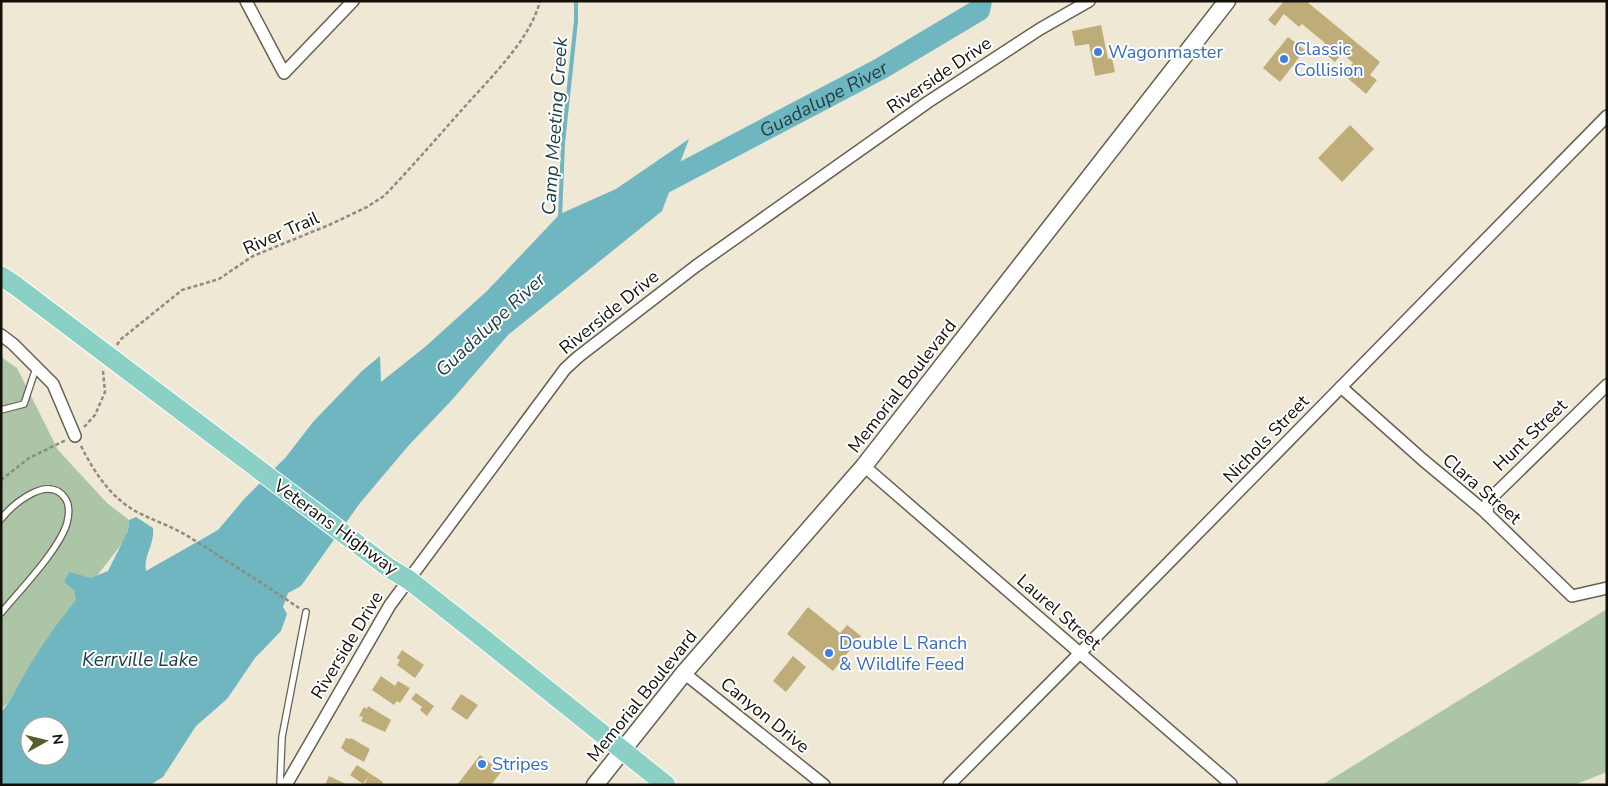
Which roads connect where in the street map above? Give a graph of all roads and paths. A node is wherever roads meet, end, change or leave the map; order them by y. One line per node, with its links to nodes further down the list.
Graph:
1 (246, 1): 2 (street)
2 (353, 1)
3 (540, 1): 9 (path, River Trail)
4 (1089, 1): 20 (street, Riverside Drive)
5 (1227, 1): 16 (main road, Memorial Boulevard)
6 (1607, 116): 13 (street, Nichols Street)
7 (8, 281): 20 (main road, Veterans Highway, bridge)
8 (1, 336): 11 (street)
9 (116, 346)
10 (103, 366): 15 (path)
11 (36, 368): 14 (lane); 15 (street)
12 (1607, 385): 18 (street, Hunt Street)
13 (1341, 387): 18 (street, Clara Street); 25 (street, Nichols Street)
14 (1, 410)
15 (75, 436): 17 (path); 22 (path)
16 (864, 466): 25 (street, Laurel Street); 26 (main road, Memorial Boulevard)
17 (1, 480)
18 (1486, 514): 21 (street, Clara Street)
19 (1, 519): 23 (lane)
20 (408, 580): 27 (main road, Veterans Highway); 30 (street, Riverside Drive)
21 (1607, 588)
22 (291, 603)
23 (1, 612)
24 (306, 612): 29 (lane)
25 (1080, 653): 28 (street, Laurel Street); 34 (street, Nichols Street)
26 (684, 673): 27 (main road, Memorial Boulevard); 33 (street, Canyon Drive)
27 (623, 750): 31 (main road, Memorial Boulevard); 32 (main road, Veterans Highway)
28 (1231, 784)
29 (280, 785)
30 (286, 785)
31 (595, 785)
32 (666, 785)
33 (824, 785)
34 (948, 785)

